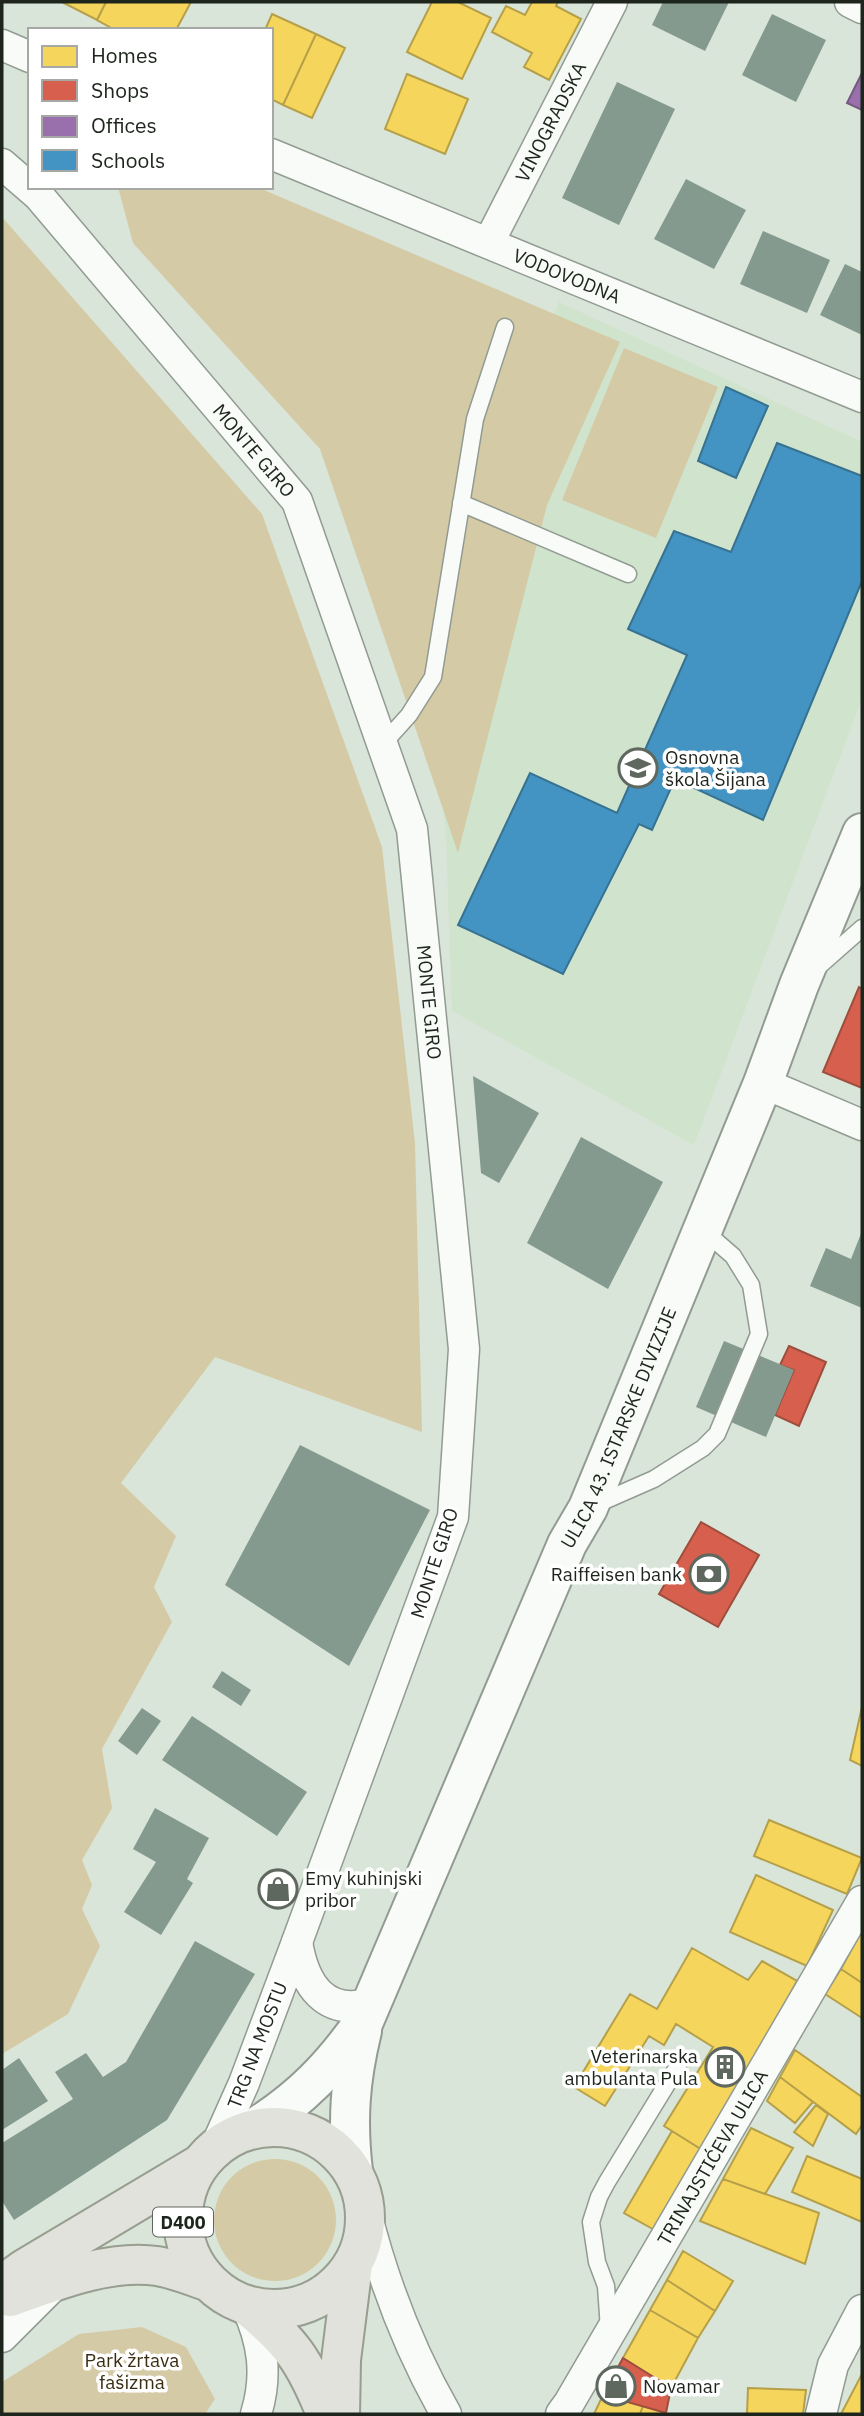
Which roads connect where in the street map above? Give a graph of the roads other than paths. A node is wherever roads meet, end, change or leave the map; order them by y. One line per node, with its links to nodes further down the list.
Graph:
1 (612, 2): 10 (street, VINOGRADSKA)
2 (850, 2): 3 (street)
3 (862, 8)
4 (2, 45): 5 (street)
5 (28, 56)
6 (273, 155): 10 (street, VODOVODNA)
7 (2, 164): 8 (street, MONTE GIRO)
8 (28, 186)
9 (31, 189): 15 (street, MONTE GIRO)
10 (489, 242): 12 (street, VODOVODNA)
11 (505, 327): 13 (lane)
12 (862, 397)
13 (461, 503): 14 (lane); 15 (lane)
14 (628, 573)
15 (382, 745): 24 (street, MONTE GIRO)
16 (861, 841): 18 (main road, ULICA 43. ISTARSKE DIVIZIJE)
17 (862, 928): 18 (lane)
18 (799, 985): 19 (main road, ULICA 43. ISTARSKE DIVIZIJE)
19 (763, 1083): 20 (street); 21 (main road, ULICA 43. ISTARSKE DIVIZIJE)
20 (862, 1125)
21 (701, 1229): 22 (main road, ULICA 43. ISTARSKE DIVIZIJE); 22 (lane)
22 (588, 1508): 25 (main road, ULICA 43. ISTARSKE DIVIZIJE)
23 (862, 1901): 38 (street, TRINAJSTIĆEVA ULICA)
24 (297, 1942): 25 (street); 28 (street, TRG NA MOSTU)
25 (368, 2012): 27 (main road, ULICA 43. ISTARSKE DIVIZIJE); 29 (main road, ULICA 43. ISTARSKE DIVIZIJE)
26 (678, 2066): 38 (lane)
27 (253, 2129): 28 (main road, TRG NA MOSTU / D400); 29 (main road, TRG NA MOSTU / D400)
28 (208, 2156): 33 (main road, TRG NA MOSTU / D400); 34 (main road, TRG NA MOSTU / D400)
29 (353, 2171): 30 (main road, TRG NA MOSTU / D400)
30 (366, 2213): 31 (main road, TRG NA MOSTU / D400); 43 (street)
31 (353, 2264): 36 (main road, TRG NA MOSTU / D400); 42 (main road, TRG NA MOSTU / D400)
32 (59, 2279): 33 (main road, TRG NA MOSTU / D400); 35 (main road, TRG NA MOSTU / D400); 39 (street)
33 (209, 2283): 36 (main road, TRG NA MOSTU / D400)
34 (2, 2285)
35 (2, 2300)
36 (246, 2305): 40 (street); 41 (main road, TRG NA MOSTU / D400)
37 (862, 2310): 45 (street)
38 (610, 2335): 44 (street, TRINAJSTIĆEVA ULICA)
39 (2, 2337)
40 (257, 2414)
41 (326, 2414)
42 (340, 2414)
43 (446, 2414)
44 (561, 2414)
45 (821, 2414)

